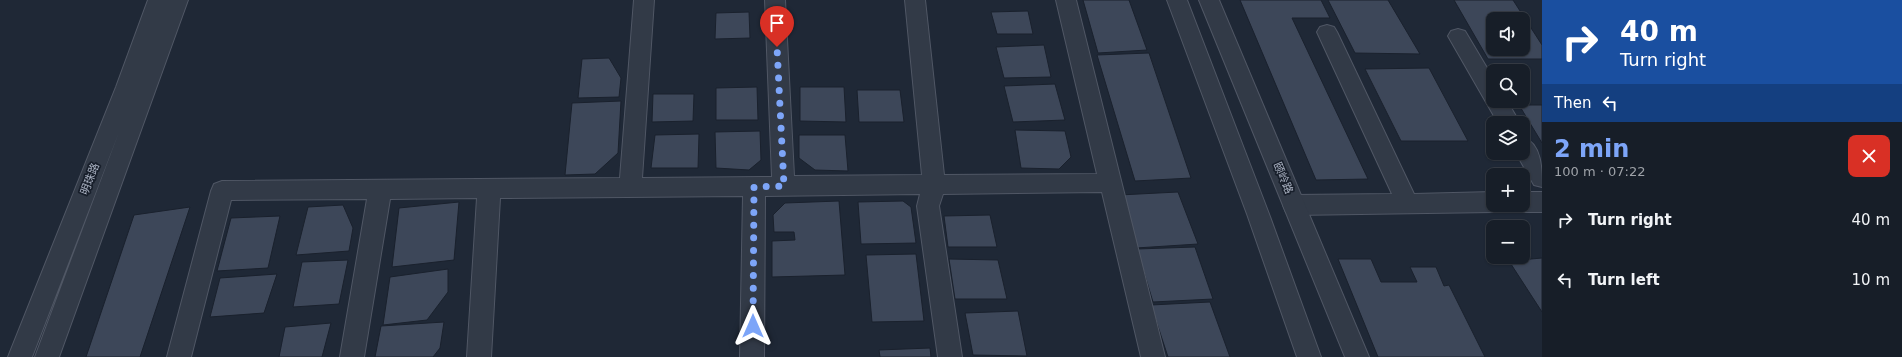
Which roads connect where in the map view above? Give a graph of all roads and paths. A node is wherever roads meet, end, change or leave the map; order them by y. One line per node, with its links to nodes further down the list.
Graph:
1 (158, 0): 26 (street, 明珠路)
2 (178, 0): 27 (street, 明珠路)
3 (644, 0): 18 (street)
4 (775, 0): 16 (street)
5 (915, 0): 15 (street)
6 (1066, 0): 33 (street)
7 (1177, 0): 34 (street)
8 (1209, 0): 25 (street, 颐岭路)
9 (1327, 32): 24 (street)
10 (1458, 36): 11 (street)
11 (1486, 84)
12 (1530, 158): 13 (street)
13 (1542, 178)
14 (1110, 183): 15 (street)
15 (934, 185): 16 (street); 32 (street)
16 (784, 186): 17 (street)
17 (754, 187): 18 (street); 31 (street)
18 (630, 188): 19 (street)
19 (489, 189): 20 (street); 30 (street)
20 (380, 190): 28 (street); 29 (street)
21 (1486, 202): 24 (street)
22 (1530, 202): 23 (street)
23 (1542, 202)
24 (1407, 203): 25 (street)
25 (1294, 205): 35 (street, 颐岭路)
26 (20, 357)
27 (47, 357)
28 (179, 357)
29 (352, 357)
30 (479, 357)
31 (752, 357)
32 (950, 357)
33 (1153, 357)
34 (1309, 357)
35 (1357, 357)

